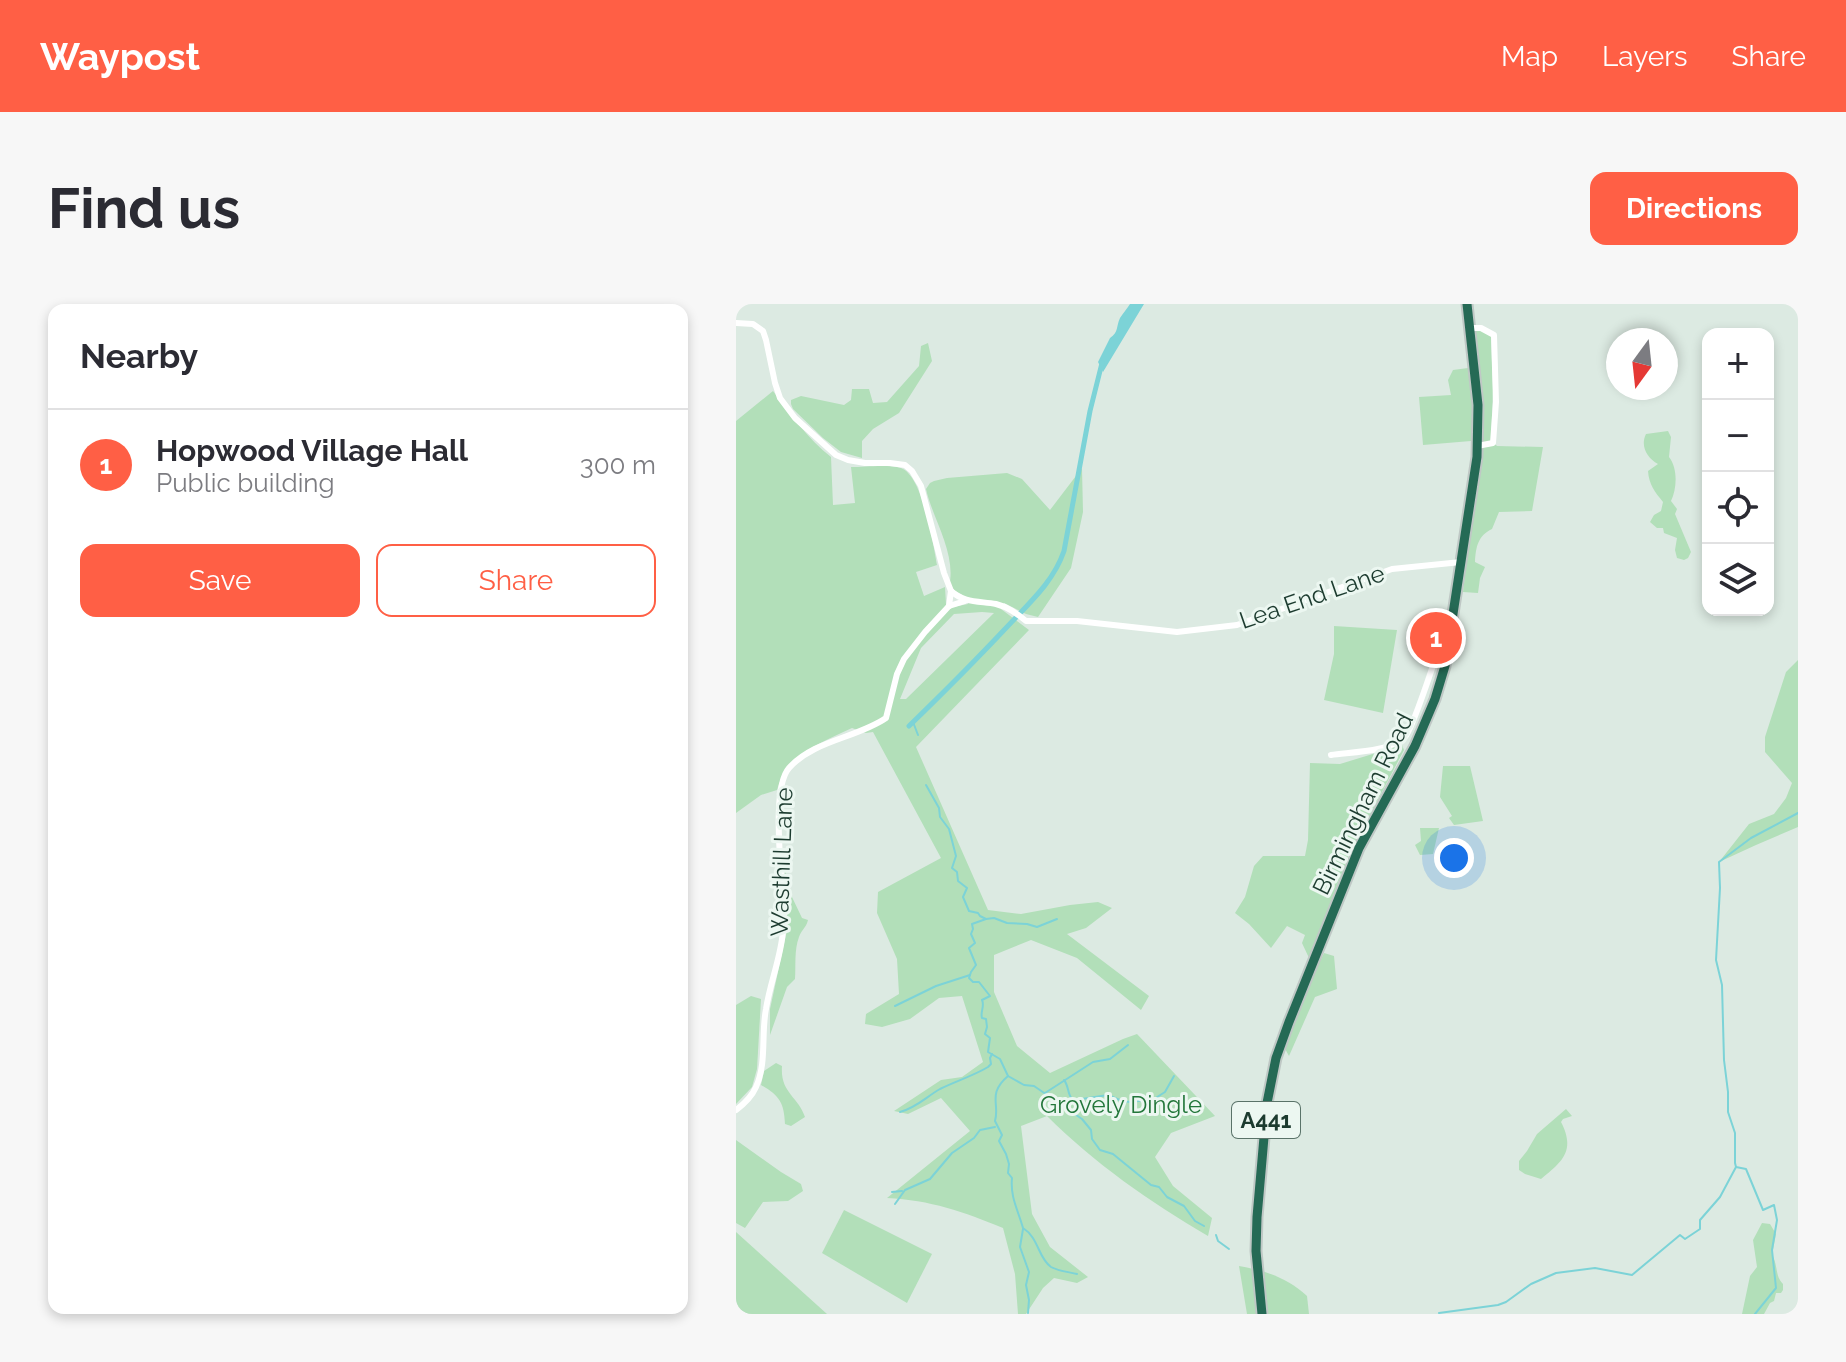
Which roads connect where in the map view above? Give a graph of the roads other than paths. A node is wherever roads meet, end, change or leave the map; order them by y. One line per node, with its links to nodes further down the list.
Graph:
1 (1467, 304): 3 (highway, Birmingham Road / A441)
2 (736, 323): 6 (street)
3 (1470, 328): 4 (highway, Birmingham Road / A441); 4 (street)
4 (1477, 446): 5 (highway, Birmingham Road / A441)
5 (1461, 562): 7 (street, Lea End Lane); 9 (highway, Birmingham Road / A441)
6 (951, 591): 7 (street); 8 (street)
7 (965, 601): 8 (street)
8 (949, 606): 13 (street, Wasthill Lane)
9 (1447, 656): 10 (street); 11 (highway, Birmingham Road / A441)
10 (1406, 736): 11 (street); 12 (street)
11 (1419, 737): 14 (highway, Birmingham Road / A441)
12 (1331, 755)
13 (736, 1110)
14 (1262, 1314)

